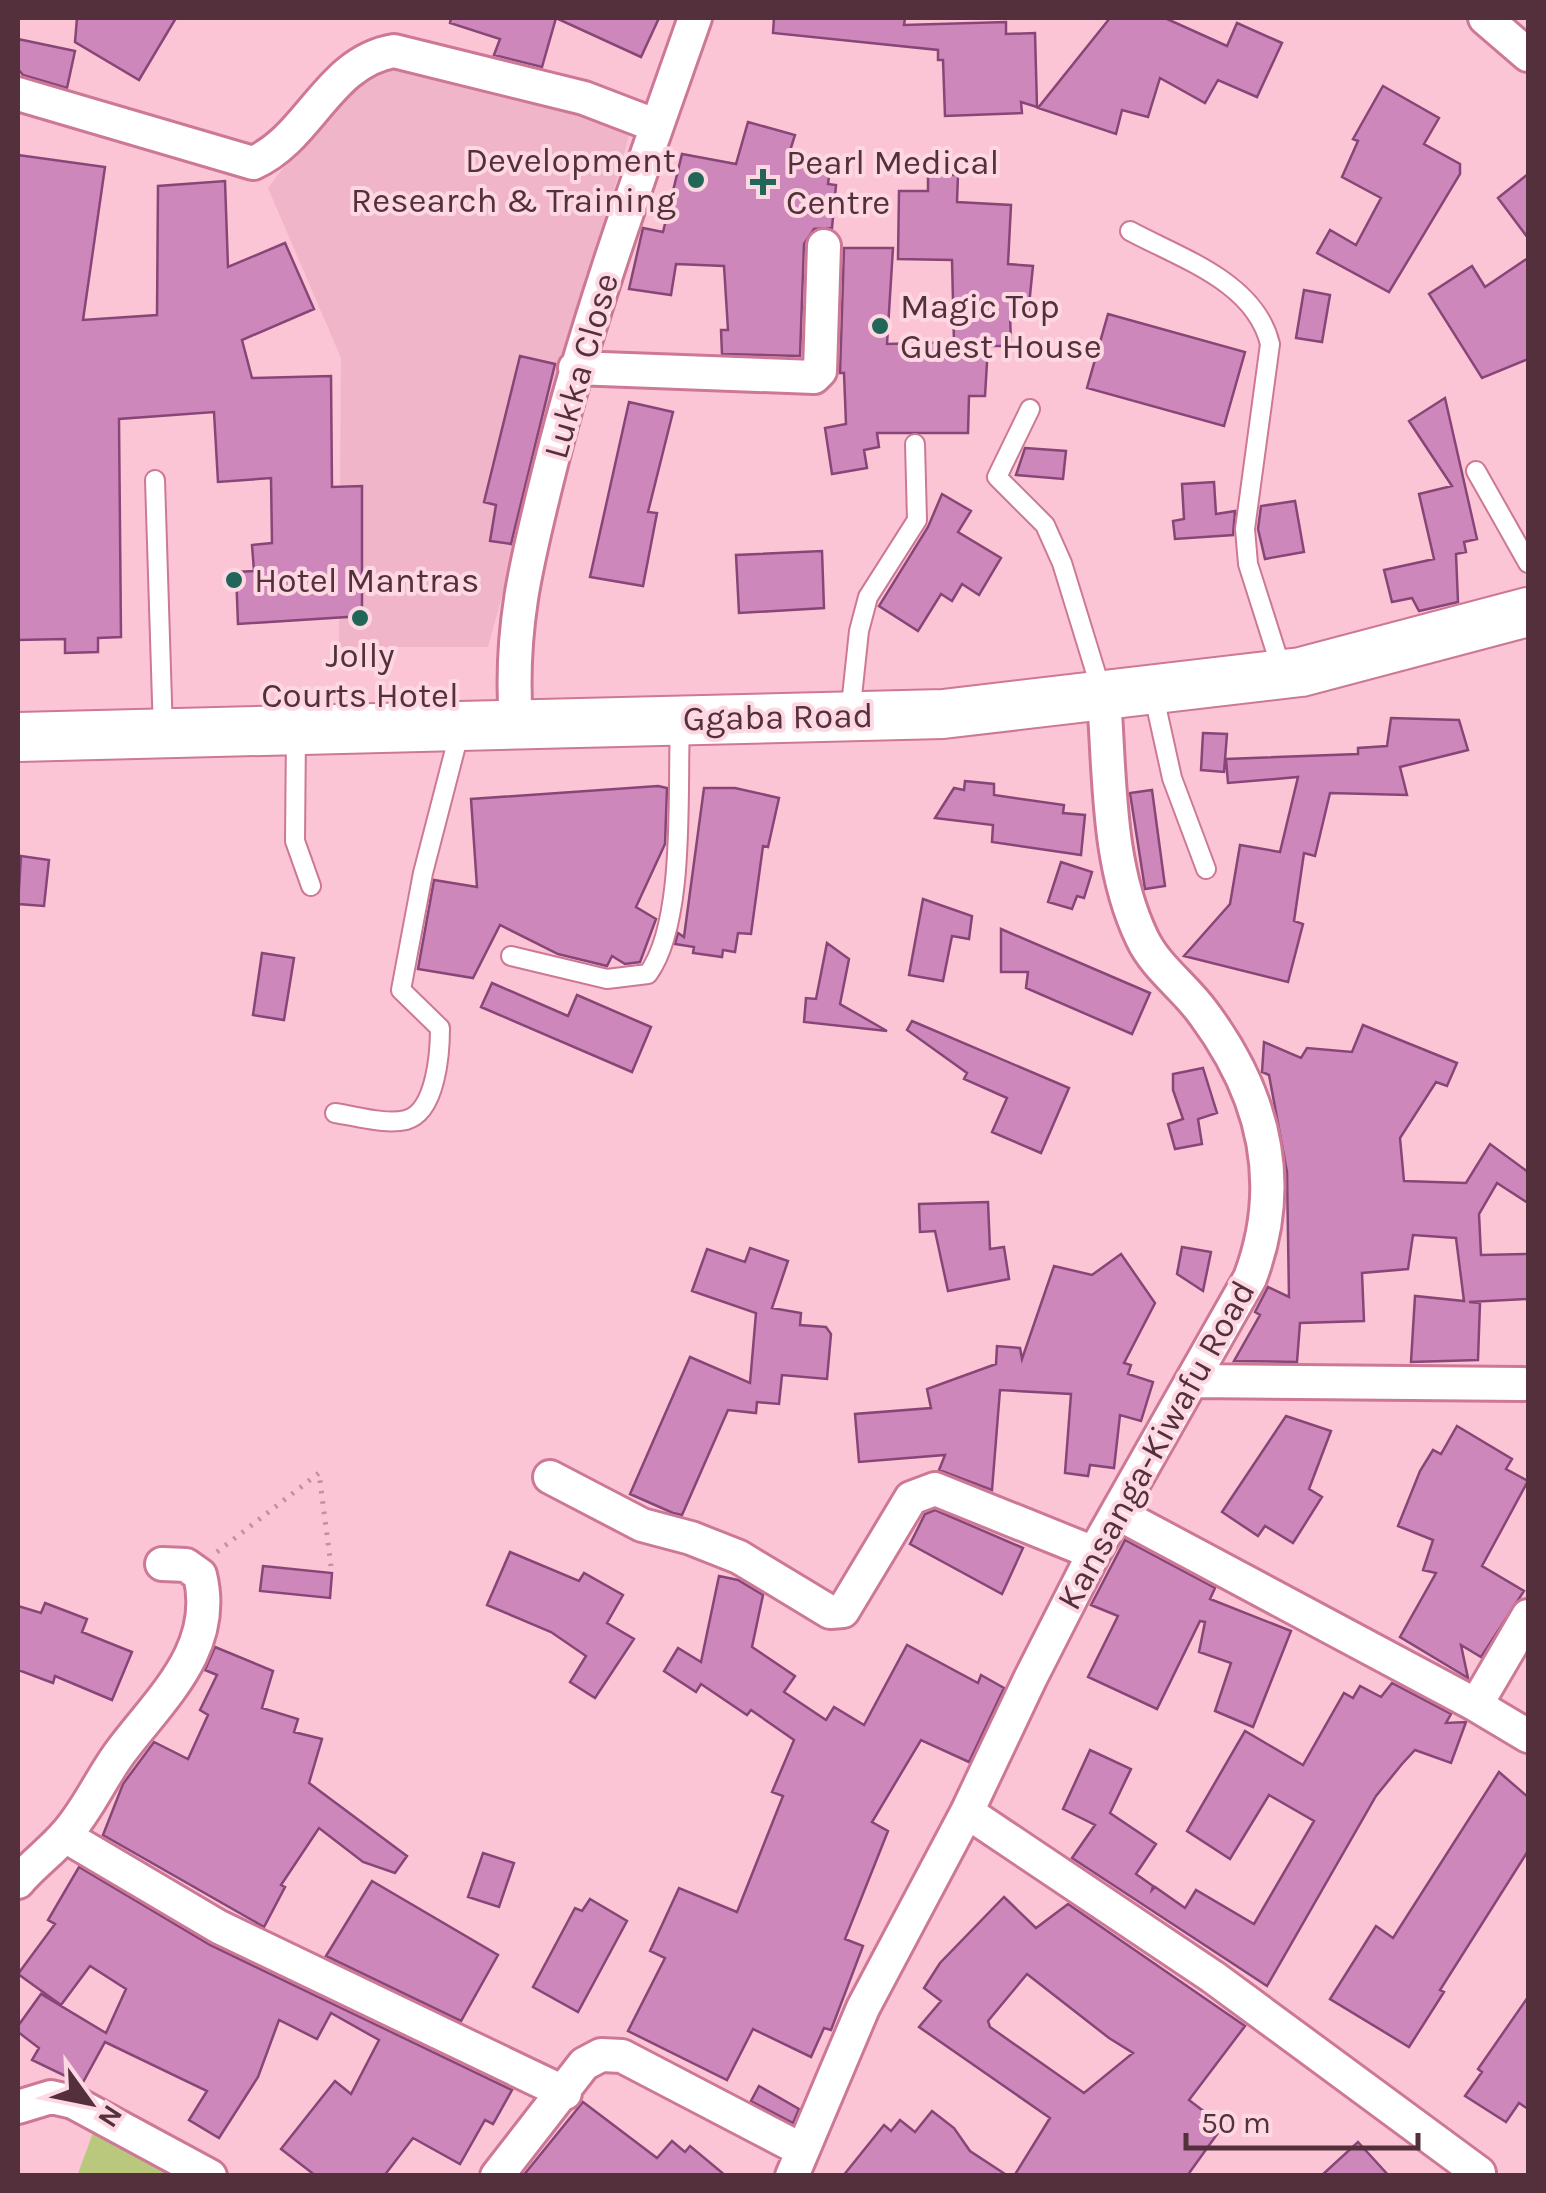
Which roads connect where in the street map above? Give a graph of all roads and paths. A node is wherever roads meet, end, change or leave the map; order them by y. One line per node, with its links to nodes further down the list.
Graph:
1 (695, 18): 5 (street, Lukka Close)
2 (1484, 18): 3 (street)
3 (1528, 55)
4 (18, 94): 5 (street)
5 (657, 126): 8 (street, Lukka Close)
6 (1130, 232): 15 (lane)
7 (824, 246): 8 (street)
8 (575, 368): 20 (street, Lukka Close)
9 (1030, 409): 17 (lane)
10 (916, 444): 18 (lane)
11 (1476, 470): 13 (lane)
12 (155, 480): 23 (lane)
13 (1528, 564)
14 (1528, 612): 15 (main road, Ggaba Road)
15 (1283, 675): 16 (main road, Ggaba Road)
16 (1153, 692): 17 (main road, Ggaba Road); 25 (lane)
17 (1104, 698): 18 (main road, Ggaba Road); 29 (street, Kansanga-Kiwafu Road)
18 (850, 716): 19 (main road, Ggaba Road)
19 (680, 719): 20 (main road, Ggaba Road); 27 (lane)
20 (516, 723): 21 (main road, Ggaba Road)
21 (462, 725): 22 (main road, Ggaba Road); 28 (lane)
22 (296, 730): 23 (main road, Ggaba Road); 26 (lane)
23 (163, 734): 24 (main road, Ggaba Road)
24 (18, 737)
25 (1206, 869)
26 (312, 886)
27 (511, 956)
28 (335, 1113)
29 (1193, 1381): 30 (street); 32 (street, Kansanga-Kiwafu Road)
30 (1523, 1384)
31 (550, 1476): 33 (street)
32 (1117, 1514): 33 (street, Kansanga-Kiwafu Road); 38 (street)
33 (1094, 1554): 40 (street, Kansanga-Kiwafu Road)
34 (162, 1564): 36 (street)
35 (332, 1566): 36 (path)
36 (194, 1569): 41 (street)
37 (1528, 1616): 38 (street)
38 (1476, 1705): 39 (street)
39 (1528, 1736)
40 (967, 1812): 45 (street, Kansanga-Kiwafu Road); 46 (street)
41 (65, 1836): 42 (street); 43 (street)
42 (18, 1882)
43 (565, 2093): 45 (street); 48 (street)
44 (18, 2107): 47 (street)
45 (797, 2163)
46 (1478, 2173)
47 (210, 2176)
48 (497, 2176)

